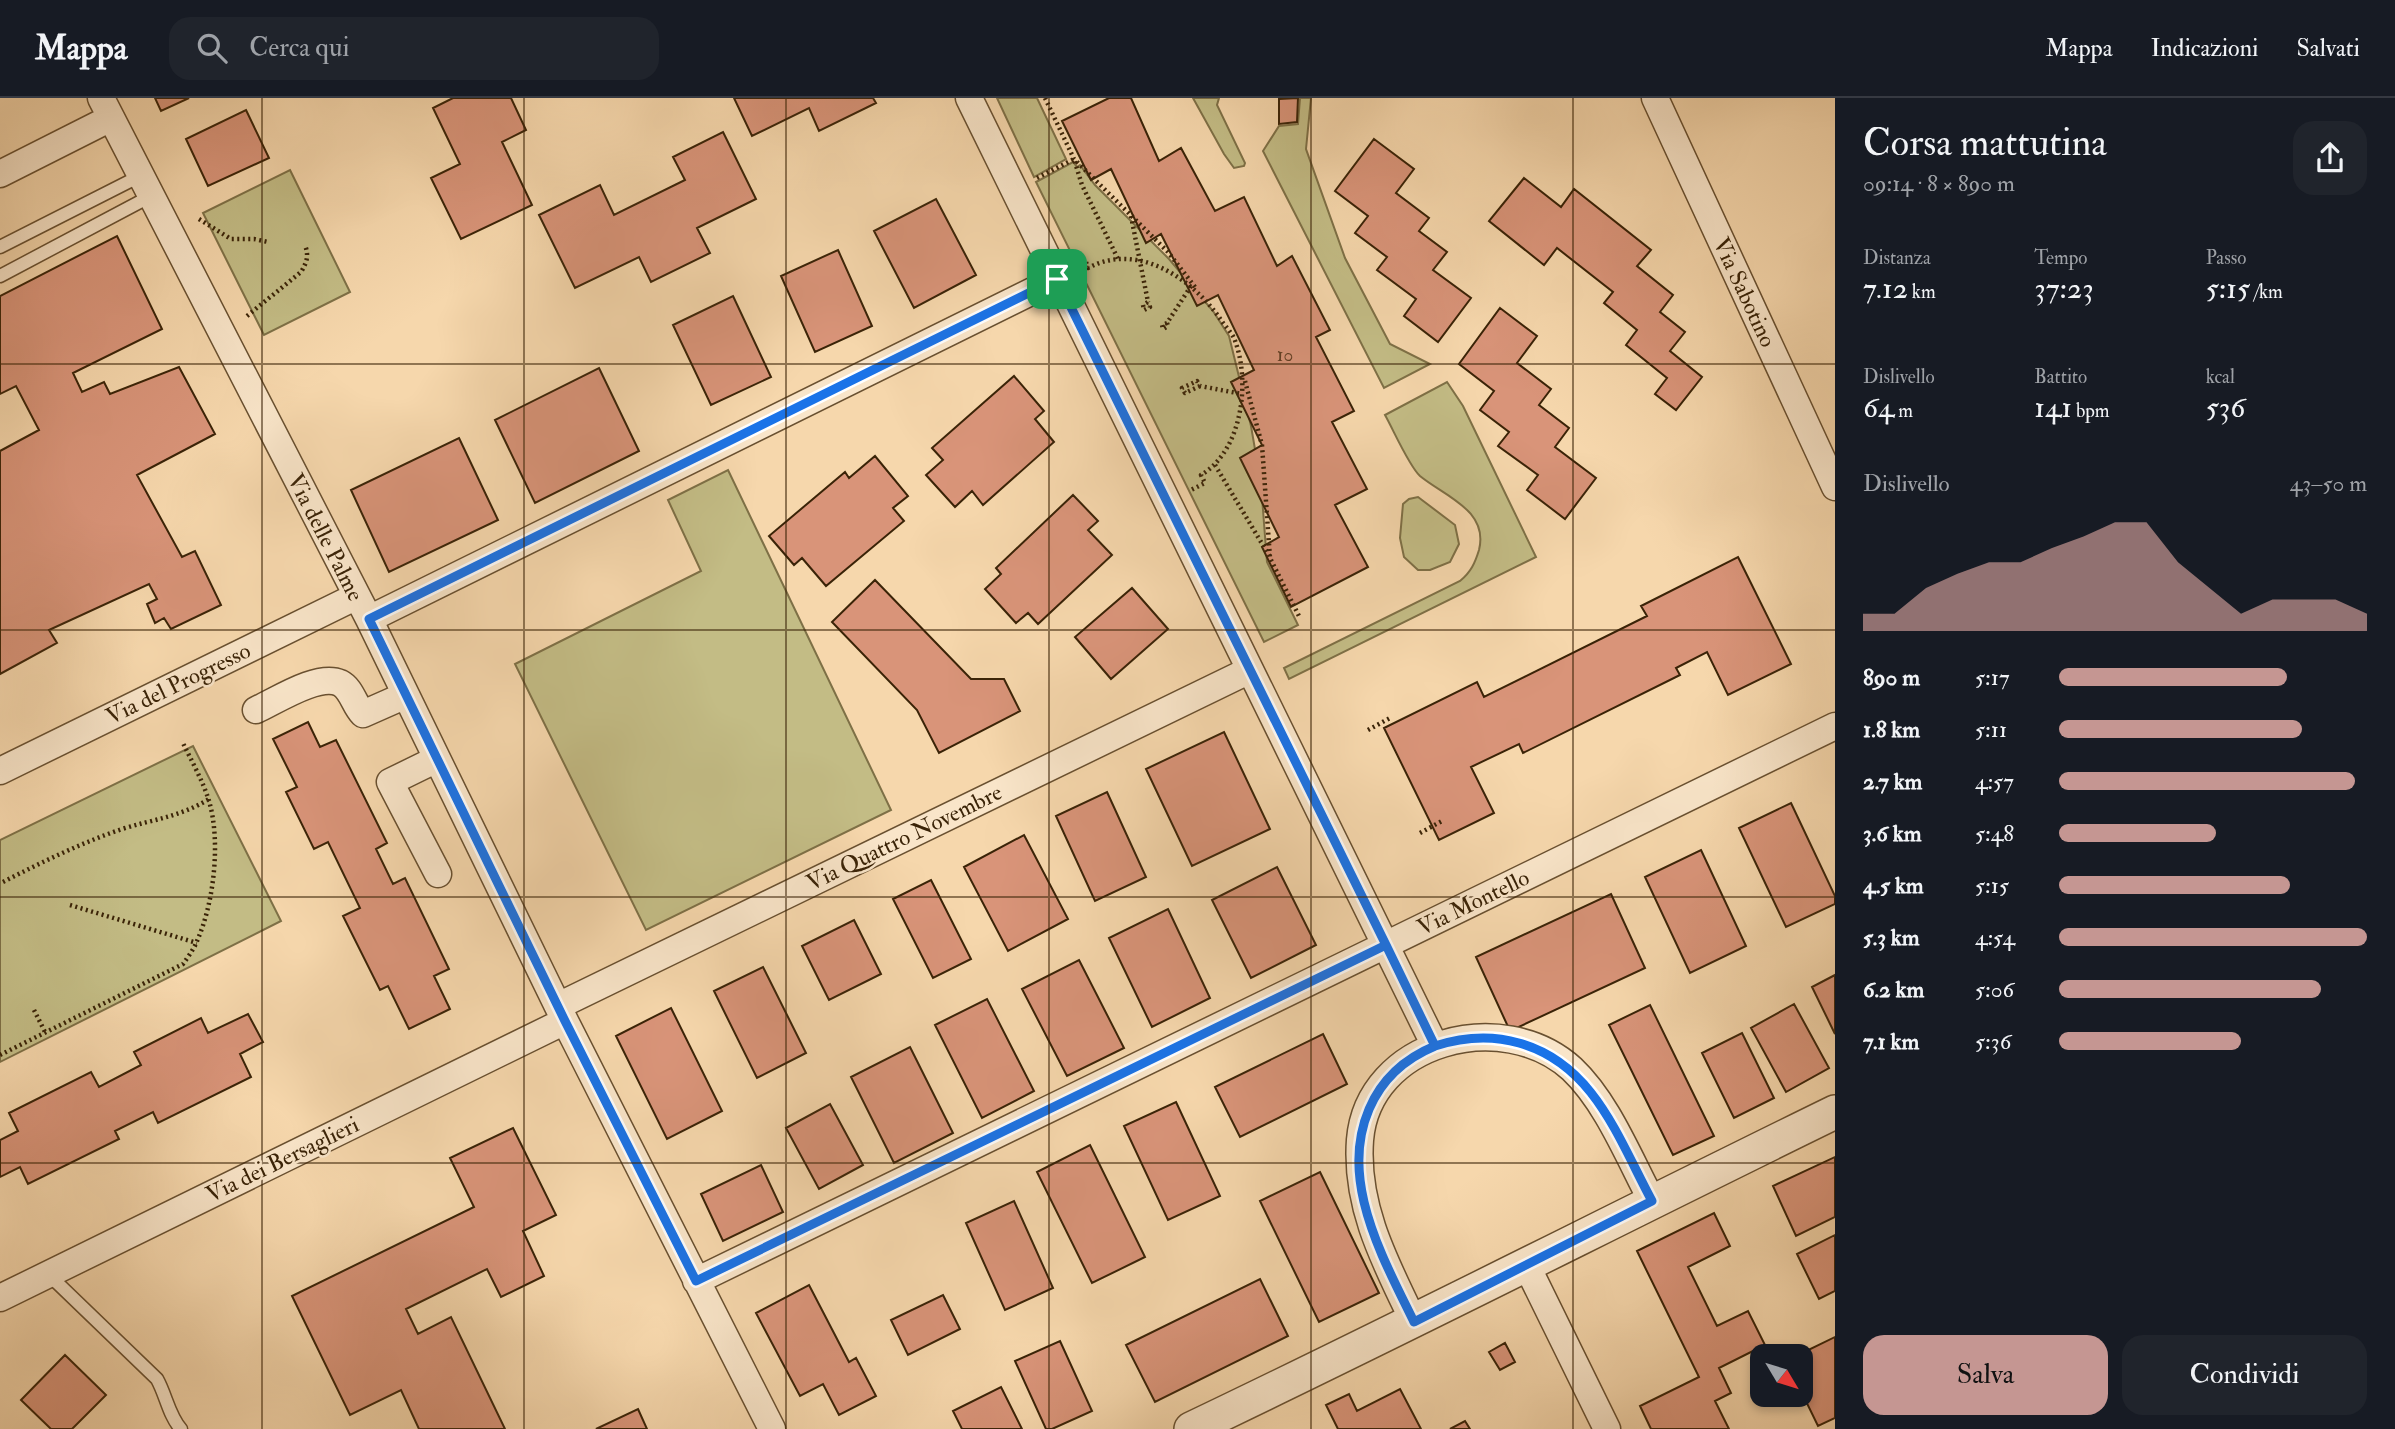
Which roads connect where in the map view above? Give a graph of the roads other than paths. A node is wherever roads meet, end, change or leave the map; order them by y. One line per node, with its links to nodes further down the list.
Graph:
1 (969, 98): 8 (street)
2 (1655, 98): 9 (street, Via Sabotino)
3 (106, 108): 4 (street); 5 (street, Via delle Palme)
4 (0, 174)
5 (146, 186): 6 (lane); 7 (lane); 10 (street, Via delle Palme)
6 (0, 247)
7 (0, 276)
8 (1057, 279): 10 (street, Via del Progresso); 11 (street)
9 (1835, 486)
10 (363, 607): 12 (street, Via delle Palme); 16 (street, Via del Progresso)
11 (1250, 670): 18 (street); 19 (street, Via Quattro Novembre)
12 (406, 695): 13 (street); 15 (street, Via delle Palme)
13 (256, 710)
14 (1835, 726): 18 (street, Via Montello)
15 (437, 759): 17 (street); 19 (street, Via delle Palme)
16 (0, 771)
17 (438, 874)
18 (1386, 945): 20 (street); 25 (street, Via Montello)
19 (559, 1007): 24 (street, Via dei Bersaglieri); 25 (street, Via delle Palme)
20 (1435, 1046): 22 (street); 27 (street)
21 (1835, 1112): 22 (street)
22 (1652, 1201): 23 (street)
23 (1526, 1264): 27 (street); 28 (street)
24 (47, 1273): 26 (street, Via dei Bersaglieri); 29 (lane)
25 (696, 1281): 30 (street, Via delle Palme)
26 (0, 1298)
27 (1414, 1322): 31 (street)
28 (1602, 1419)
29 (181, 1429)
30 (772, 1429)
31 (1191, 1429)

